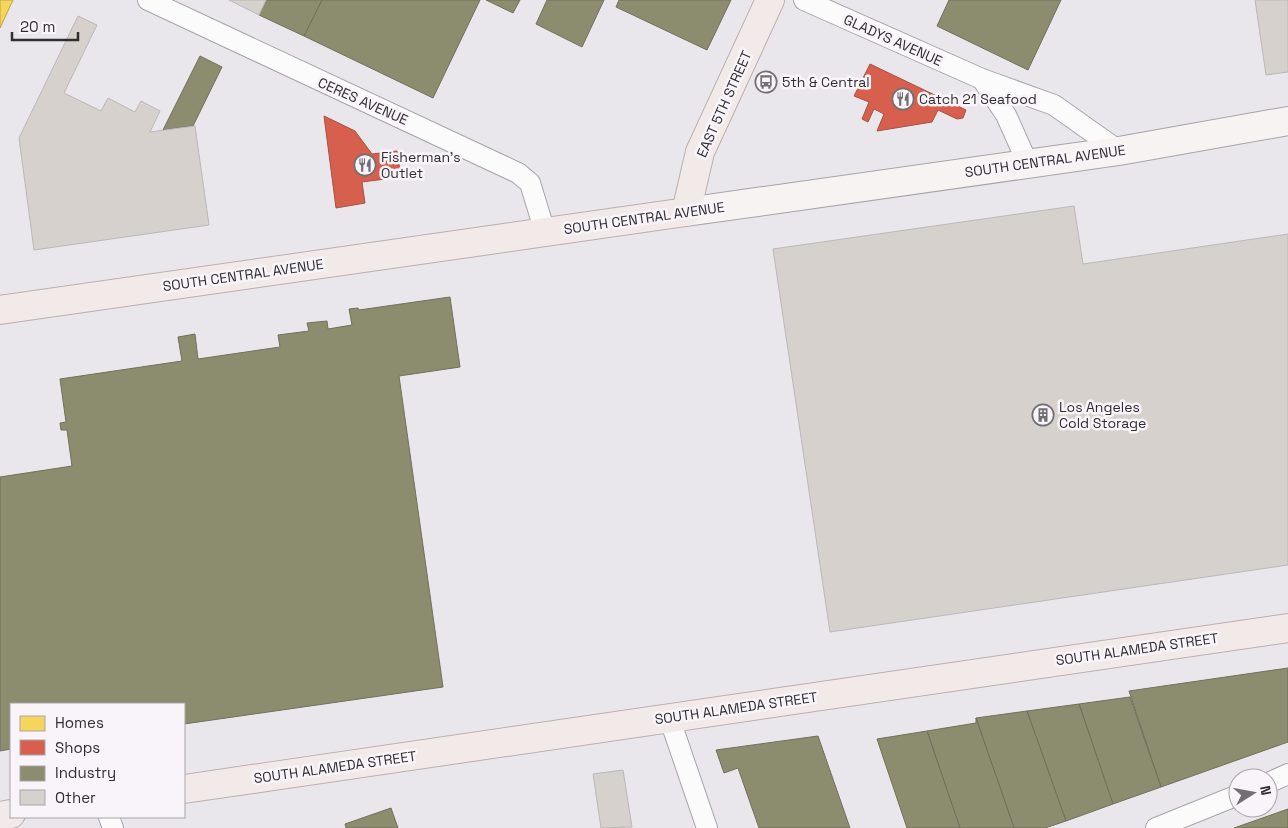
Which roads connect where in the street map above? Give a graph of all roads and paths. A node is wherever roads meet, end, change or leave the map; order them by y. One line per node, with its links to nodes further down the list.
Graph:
1 (148, 0): 9 (street, CERES AVENUE)
2 (770, 0): 8 (main road, EAST 5TH STREET)
3 (804, 0): 4 (street, GLADYS AVENUE)
4 (982, 79): 6 (street, GLADYS AVENUE); 7 (street)
5 (1288, 122): 6 (main road, SOUTH CENTRAL AVENUE)
6 (1118, 150): 7 (main road, SOUTH CENTRAL AVENUE)
7 (1028, 164): 8 (main road, SOUTH CENTRAL AVENUE)
8 (686, 212): 9 (main road, SOUTH CENTRAL AVENUE)
9 (545, 232): 10 (main road, SOUTH CENTRAL AVENUE)
10 (0, 310)
11 (1288, 628): 12 (main road, SOUTH ALAMEDA STREET)
12 (669, 717): 13 (main road, SOUTH ALAMEDA STREET); 15 (street)
13 (185, 789)
14 (1228, 799): 16 (street)
15 (707, 828)
16 (1156, 828)

